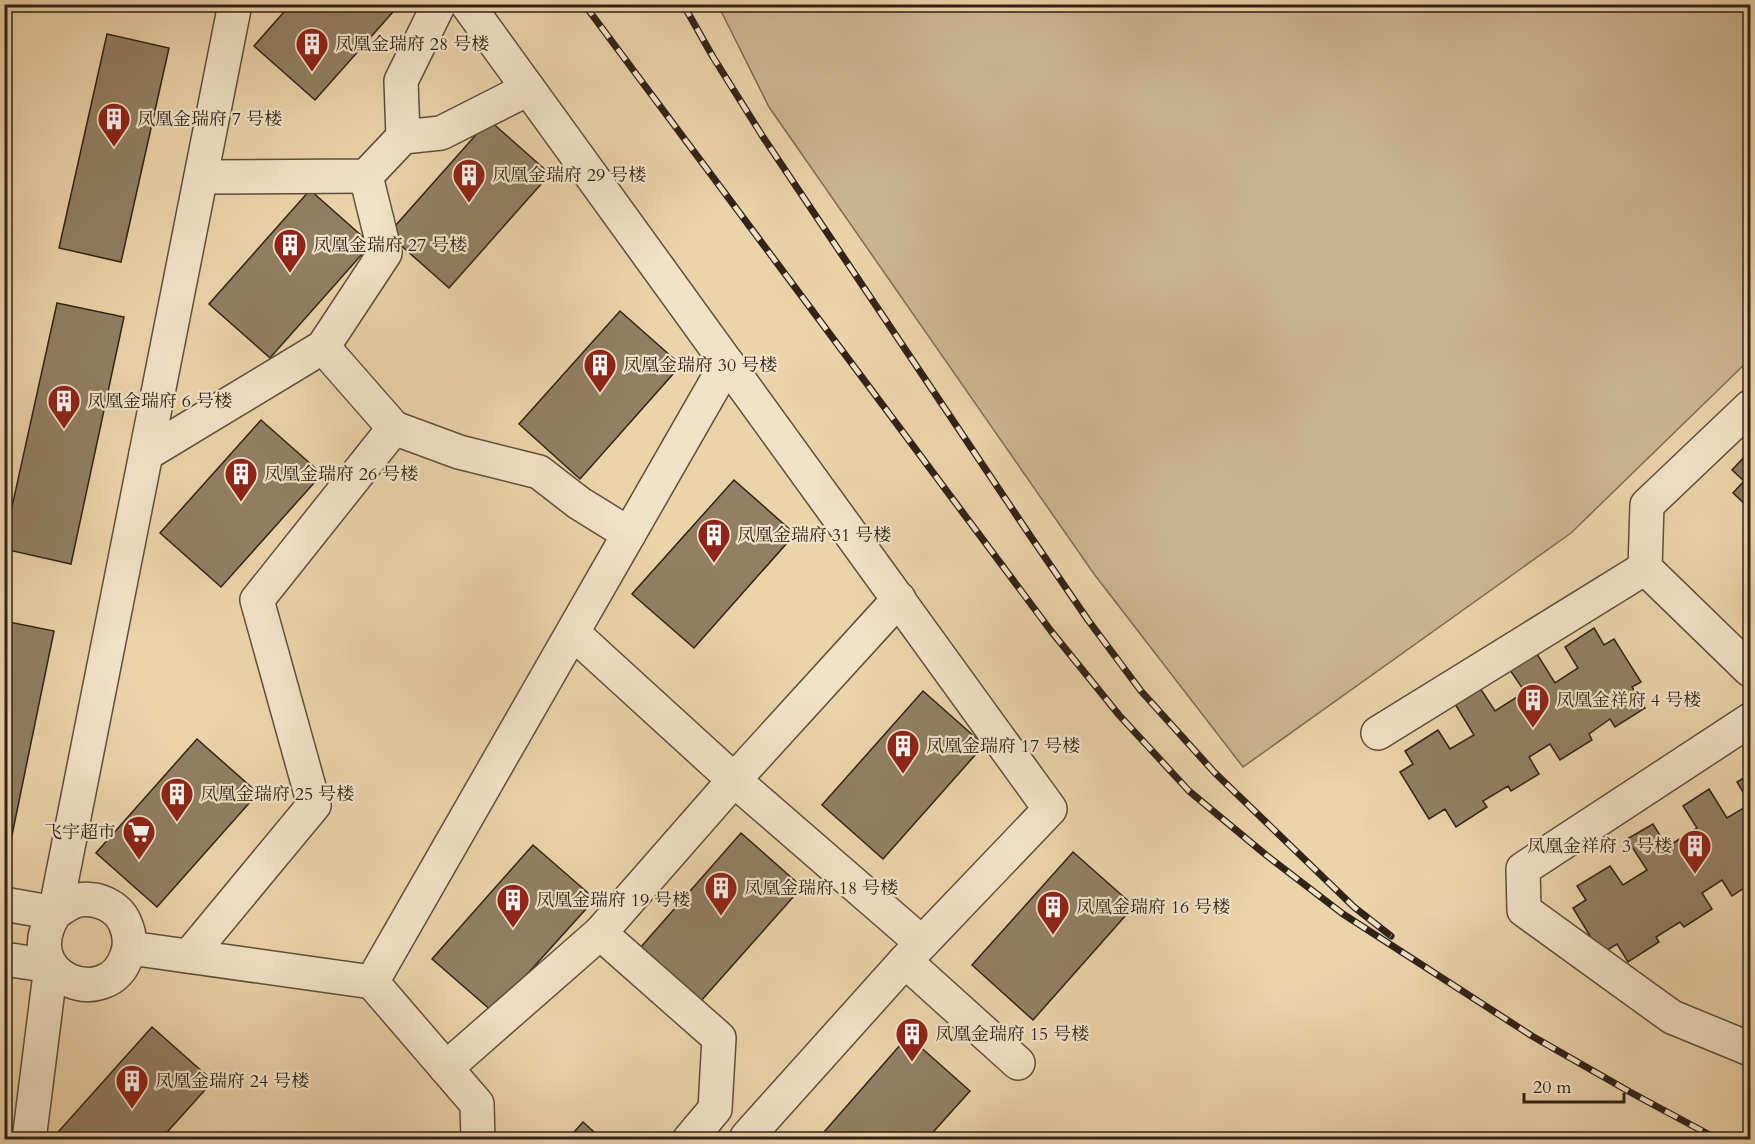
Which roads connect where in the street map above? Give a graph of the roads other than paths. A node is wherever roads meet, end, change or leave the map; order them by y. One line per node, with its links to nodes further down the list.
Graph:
1 (235, 4): 6 (street)
2 (439, 4): 5 (street)
3 (467, 4): 4 (street)
4 (528, 89): 5 (street); 9 (street)
5 (403, 137): 7 (street)
6 (201, 177): 7 (street); 12 (street)
7 (366, 177): 8 (street)
8 (323, 347): 11 (street); 12 (street)
9 (727, 363): 13 (street); 15 (street)
10 (1750, 407): 14 (street)
11 (394, 428): 13 (street); 26 (street)
12 (146, 454): 22 (street)
13 (629, 534): 16 (street)
14 (1645, 568): 17 (street); 19 (street)
15 (899, 600): 20 (street); 25 (street)
16 (573, 633): 20 (street); 29 (street)
17 (1750, 670)
18 (1750, 720): 30 (street)
19 (1378, 733)
20 (734, 780): 23 (street); 25 (street)
21 (4, 904): 22 (street)
22 (55, 913): 24 (street); 28 (street)
23 (600, 933): 32 (street); 33 (street)
24 (130, 948): 26 (street); 28 (street)
25 (914, 952): 31 (street); 34 (street)
26 (189, 956): 29 (street)
27 (4, 959): 28 (street)
28 (51, 966): 35 (street)
29 (372, 982): 32 (street)
30 (1750, 1049)
31 (1018, 1063)
32 (446, 1068): 36 (street)
33 (715, 1109): 34 (street); 37 (street)
34 (748, 1138)
35 (29, 1140)
36 (478, 1140)
37 (689, 1140)

